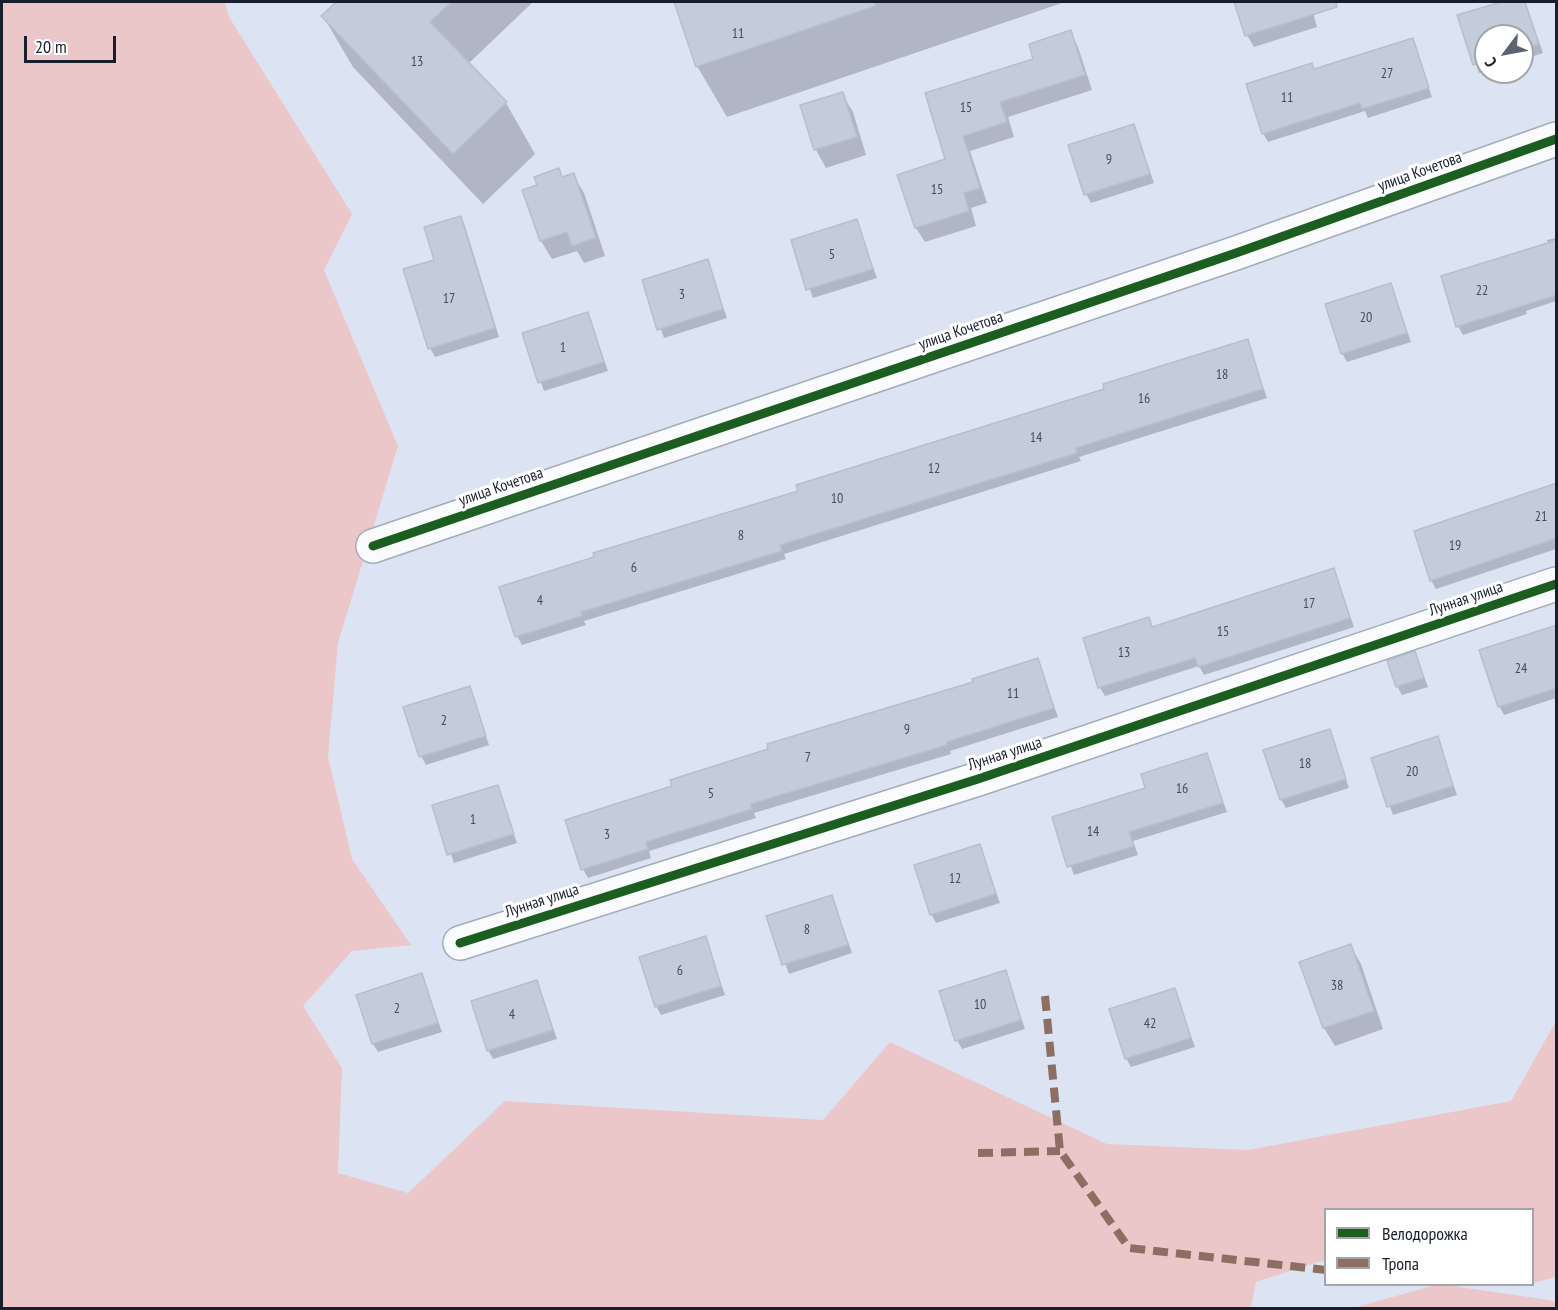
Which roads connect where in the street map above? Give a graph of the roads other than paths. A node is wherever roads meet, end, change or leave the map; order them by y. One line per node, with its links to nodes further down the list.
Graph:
1 (1557, 139): 2 (street, улица Кочетова)
2 (373, 546)
3 (1557, 584): 4 (street, Лунная улица)
4 (460, 942)

